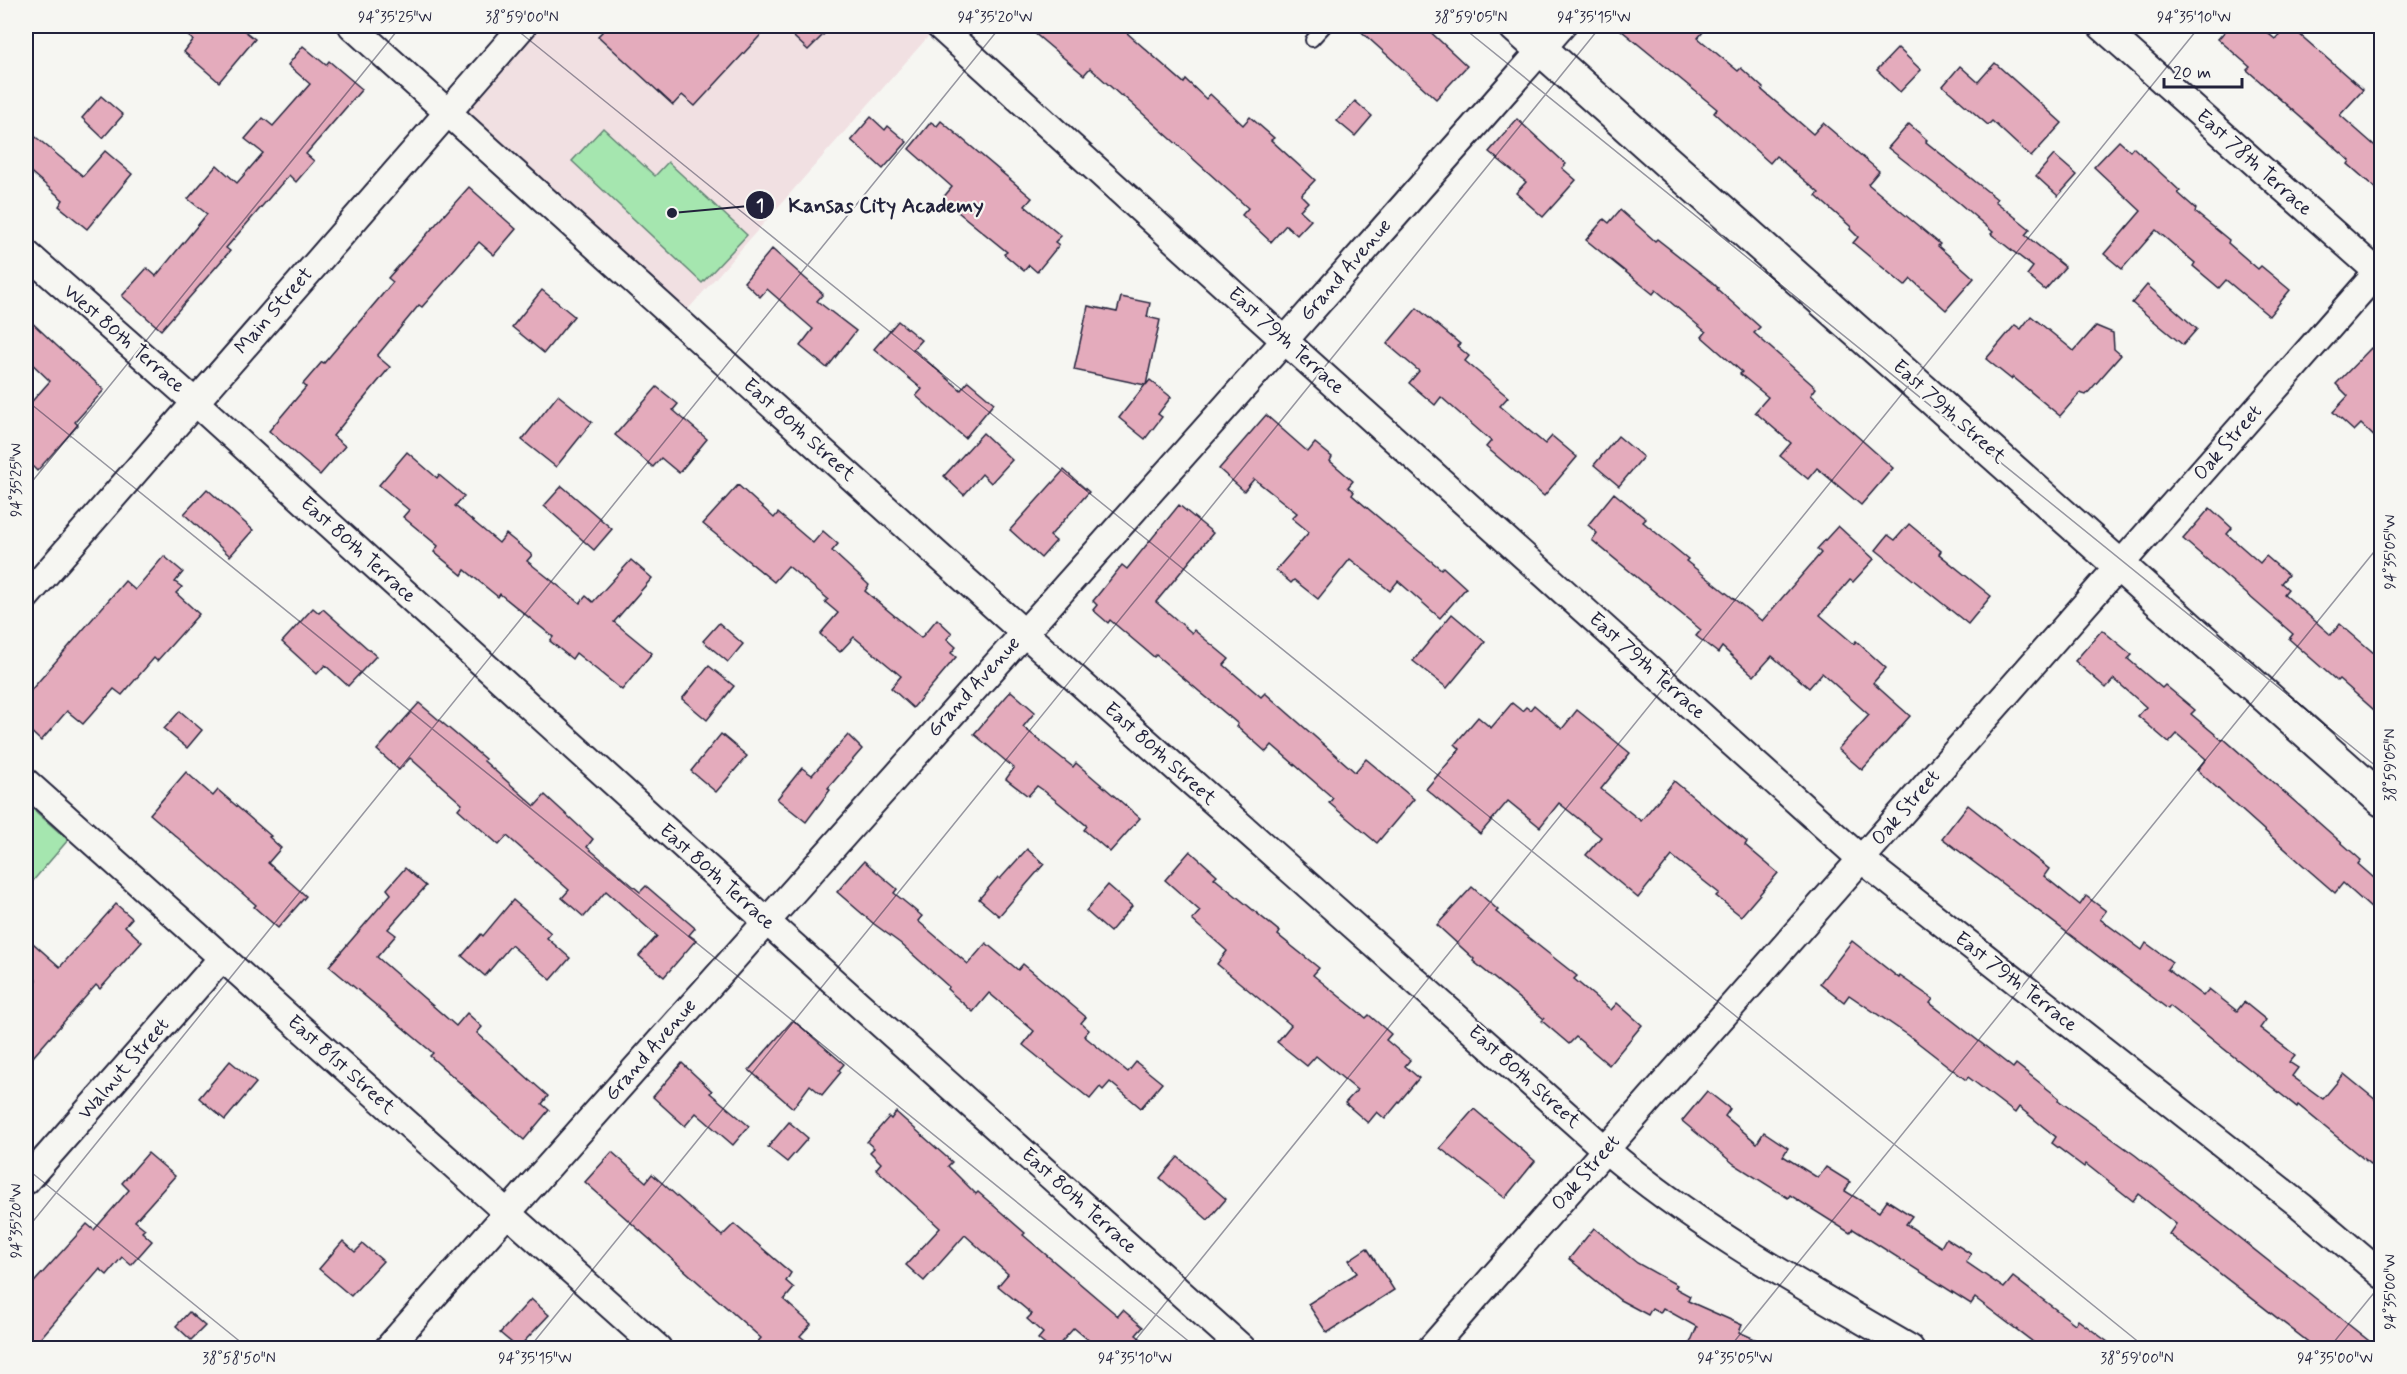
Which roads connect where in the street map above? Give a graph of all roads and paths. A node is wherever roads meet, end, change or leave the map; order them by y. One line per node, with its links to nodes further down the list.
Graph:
1 (352, 26): 10 (street, East 80th Street)
2 (523, 26): 10 (street, Main Street)
3 (1325, 26): 8 (lane)
4 (1515, 26): 9 (street, East 79th Street)
5 (1562, 26): 9 (street, Grand Avenue)
6 (2101, 26): 12 (street, East 78th Terrace)
7 (953, 30): 13 (street, East 79th Terrace)
8 (1312, 40)
9 (1541, 49): 13 (street, Grand Avenue); 15 (street, East 79th Street)
10 (448, 112): 14 (street, Main Street); 17 (street, East 80th Street)
11 (26, 253): 14 (street, West 80th Terrace)
12 (2380, 271): 15 (street, Oak Street)
13 (1284, 340): 17 (street, Grand Avenue); 20 (street, East 79th Terrace)
14 (195, 402): 16 (street, Main Street); 21 (street, East 80th Terrace)
15 (2121, 565): 19 (street, East 79th Street); 20 (street, Oak Street)
16 (26, 597)
17 (1023, 632): 21 (street, Grand Avenue); 23 (street, East 80th Street)
18 (26, 782): 22 (street, East 81st Street)
19 (2382, 800)
20 (1861, 859): 23 (street, Oak Street); 26 (street, East 79th Terrace)
21 (765, 921): 25 (street, Grand Avenue); 29 (street, East 80th Terrace)
22 (222, 958): 24 (street, Walnut Street); 25 (street, East 81st Street)
23 (1606, 1150): 30 (street, Oak Street); 31 (street, East 80th Street)
24 (26, 1181)
25 (506, 1214): 27 (street, Grand Avenue); 28 (street, East 81st Street)
26 (2382, 1275)
27 (388, 1348)
28 (658, 1348)
29 (1242, 1348)
30 (1431, 1348)
31 (1910, 1348)

